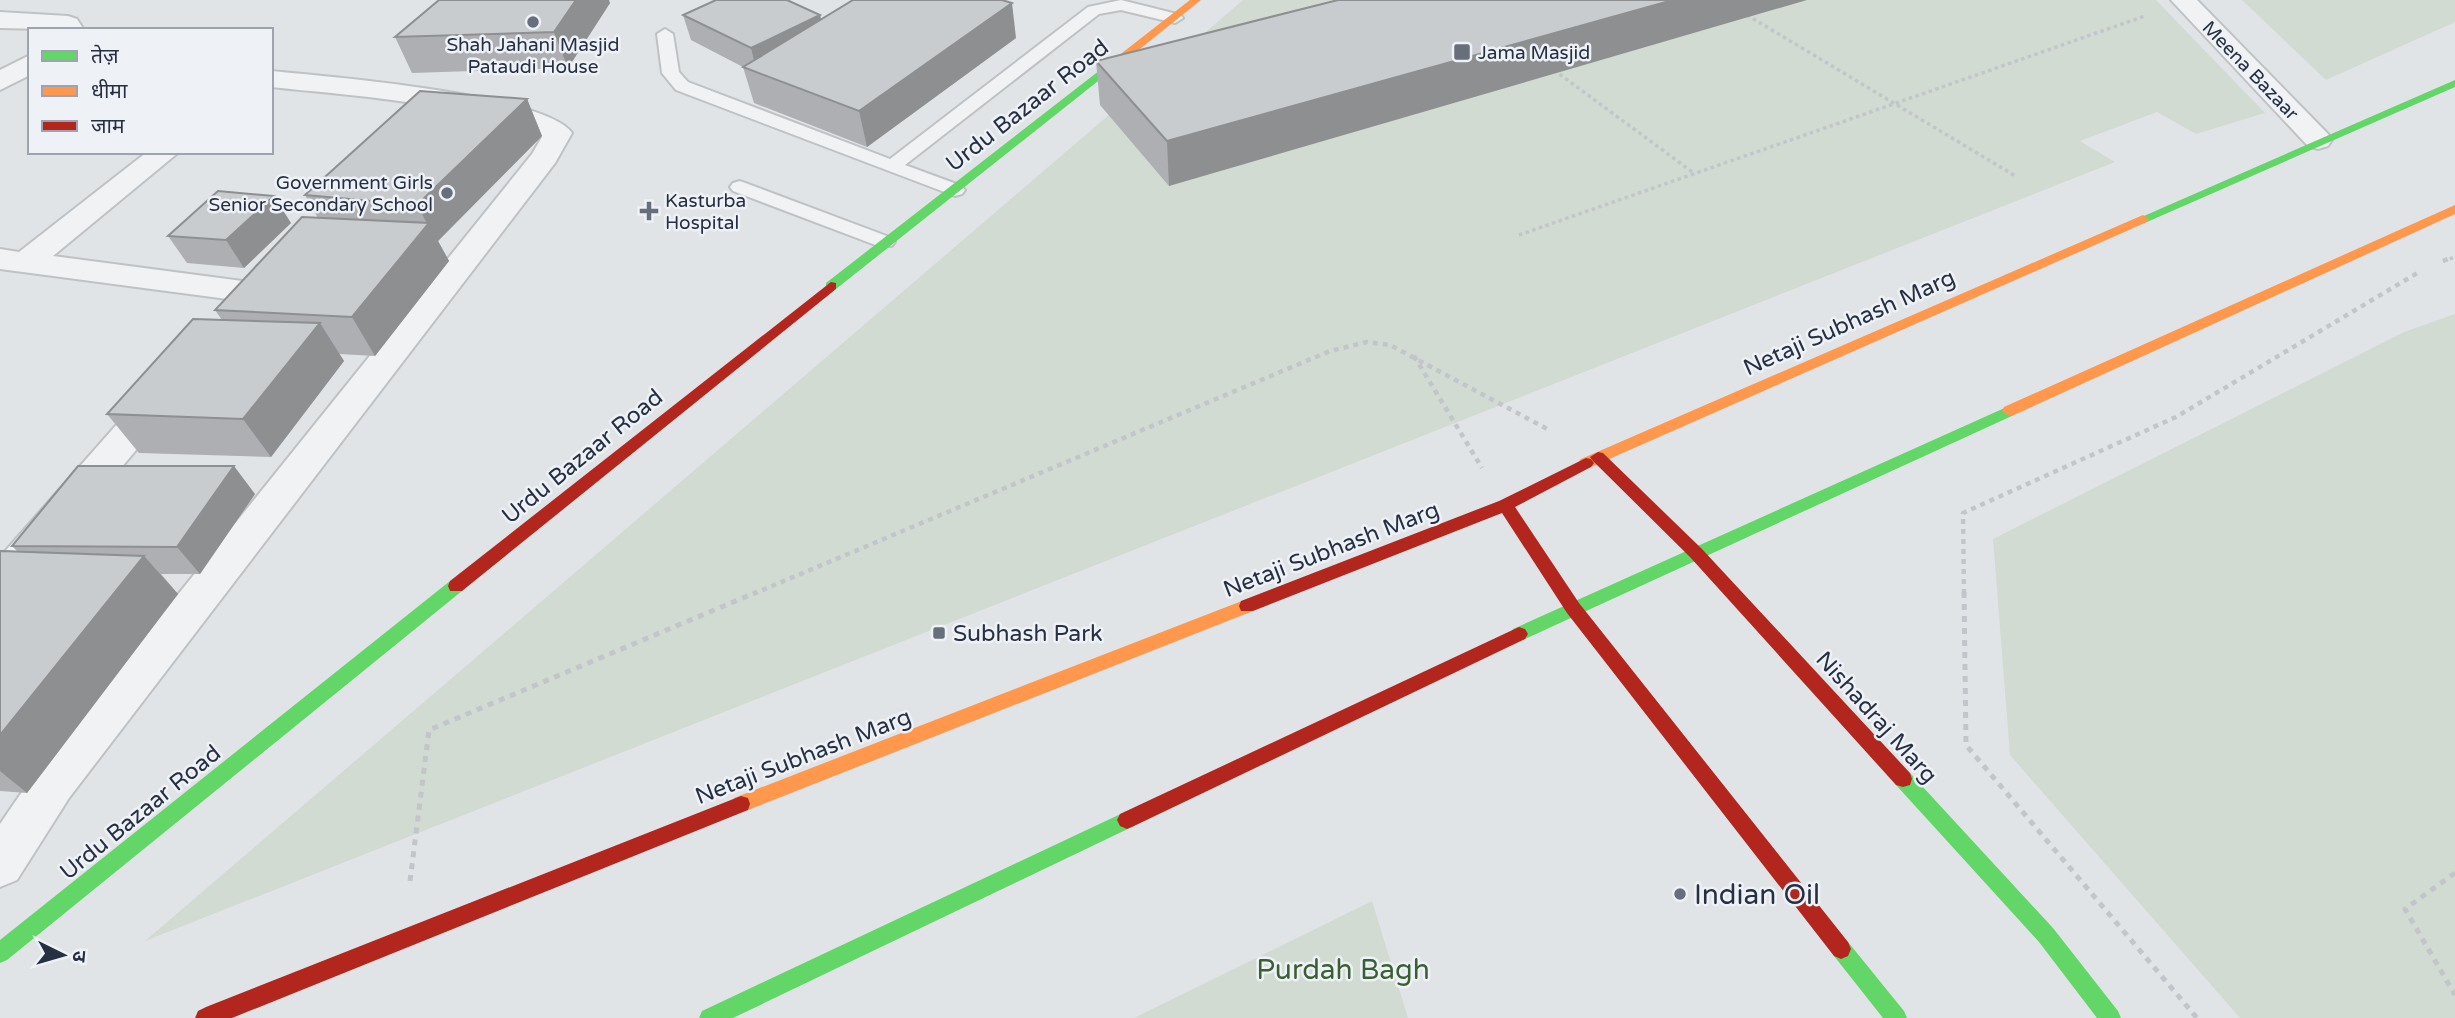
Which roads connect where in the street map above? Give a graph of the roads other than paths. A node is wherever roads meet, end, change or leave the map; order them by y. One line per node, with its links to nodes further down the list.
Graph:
1 (1196, 0): 3 (main road, Urdu Bazaar Road)
2 (2183, 0): 13 (street, Meena Bazaar)
3 (1175, 18): 15 (lane); 17 (main road, Urdu Bazaar Road)
4 (0, 20): 5 (street)
5 (70, 28)
6 (665, 34): 15 (lane)
7 (28, 64): 9 (street)
8 (273, 79): 11 (street)
9 (0, 82)
10 (2455, 83): 13 (main road, Netaji Subhash Marg)
11 (438, 98): 12 (street); 30 (street)
12 (410, 126)
13 (2318, 140): 25 (main road, Netaji Subhash Marg)
14 (162, 154): 20 (street)
15 (892, 166): 17 (lane)
16 (740, 187): 19 (lane)
17 (955, 190): 19 (main road, Urdu Bazaar Road)
18 (2455, 209): 27 (main road)
19 (885, 242): 31 (main road, Urdu Bazaar Road)
20 (13, 260): 22 (street)
21 (272, 266): 22 (street)
22 (250, 292): 23 (street)
23 (224, 322)
24 (181, 373): 28 (street)
25 (1598, 457): 26 (main road, Netaji Subhash Marg); 27 (main road, Nishadraj Marg)
26 (1505, 505): 29 (main road); 32 (main road, Netaji Subhash Marg)
27 (1696, 553): 29 (main road); 35 (main road, Nishadraj Marg)
28 (0, 584)
29 (1573, 608): 33 (main road); 34 (main road)
30 (0, 865)
31 (0, 953)
32 (206, 1018)
33 (710, 1018)
34 (1896, 1018)
35 (2110, 1018)

